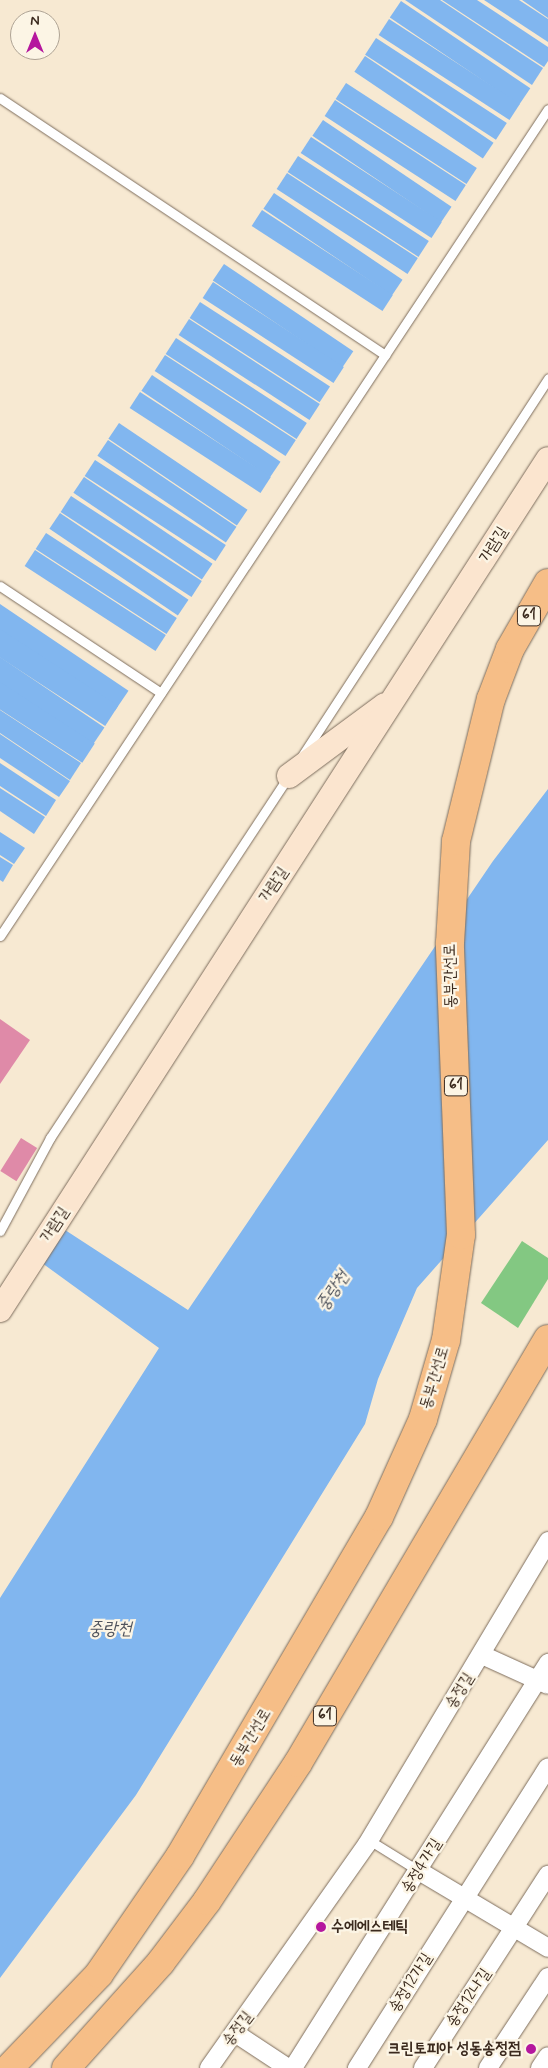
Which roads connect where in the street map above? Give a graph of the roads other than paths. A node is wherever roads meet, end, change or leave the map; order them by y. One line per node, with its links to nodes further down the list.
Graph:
1 (0, 98): 3 (lane)
2 (548, 109): 3 (lane)
3 (385, 355): 8 (lane)
4 (548, 378): 10 (lane)
5 (548, 459): 9 (street, 가람길)
6 (548, 583): 29 (highway, 동부간선로 / 61)
7 (0, 586): 8 (lane)
8 (161, 693): 11 (lane)
9 (401, 694): 10 (street); 13 (street, 가람길)
10 (289, 776): 12 (lane)
11 (0, 936)
12 (0, 1231)
13 (0, 1310)
14 (548, 1339): 30 (highway, 61)
15 (548, 1541): 16 (street, 송정길)
16 (482, 1655): 18 (street); 20 (street, 송정길)
17 (548, 1662): 18 (street, 송정4가길)
18 (543, 1682): 21 (street, 송정4가길)
19 (548, 1767): 23 (street, 송정12가길)
20 (369, 1840): 21 (lane); 27 (street, 송정길)
21 (419, 1871): 23 (street); 33 (street, 송정4가길)
22 (548, 1876): 24 (street, 송정12나길)
23 (465, 1898): 24 (street); 34 (street, 송정12가길)
24 (515, 1929): 25 (street); 35 (street, 송정12나길)
25 (548, 1948)
26 (548, 1977): 36 (street)
27 (235, 2033): 31 (street, 송정길); 32 (street)
28 (548, 2056): 37 (street)
29 (9, 2068)
30 (66, 2068)
31 (209, 2068)
32 (288, 2068)
33 (293, 2068)
34 (358, 2068)
35 (423, 2068)
36 (488, 2068)
37 (540, 2068)

